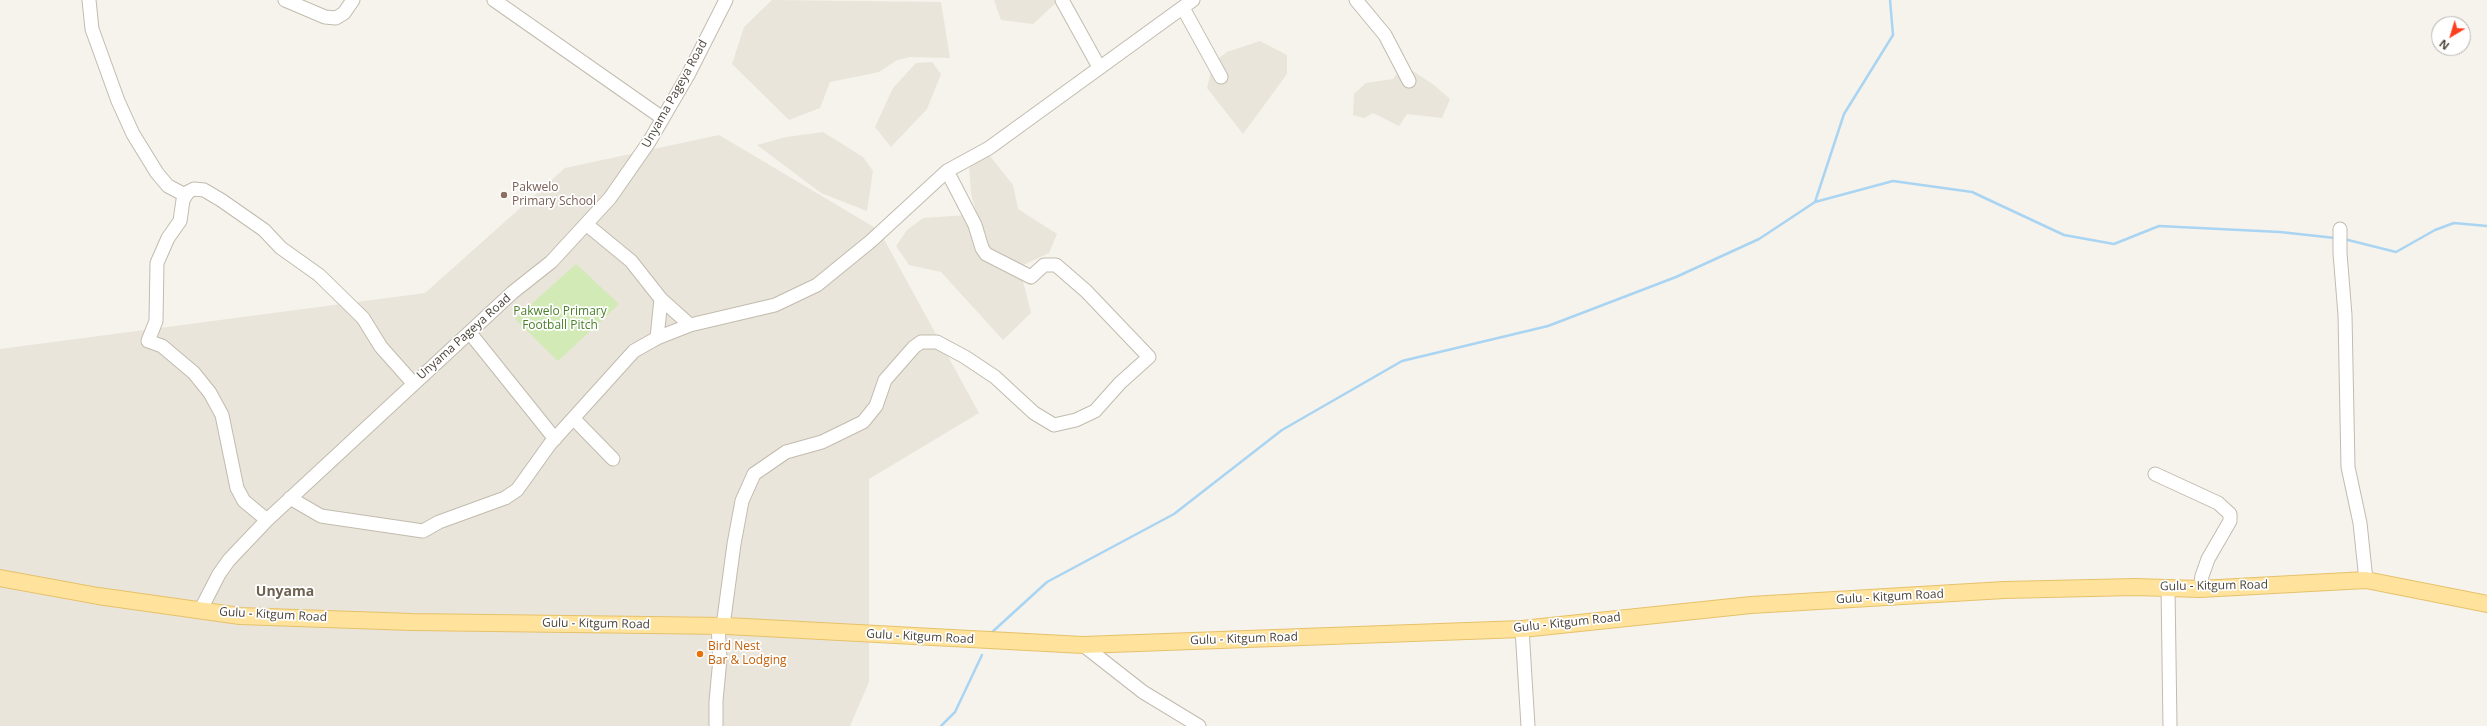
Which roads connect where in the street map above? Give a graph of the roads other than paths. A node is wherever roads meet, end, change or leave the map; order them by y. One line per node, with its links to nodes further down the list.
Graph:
1 (88, 0): 14 (street)
2 (286, 0): 3 (street)
3 (353, 0)
4 (494, 0): 12 (street)
5 (726, 0): 12 (street, Unyama Pageya Road)
6 (1062, 0): 9 (street)
7 (1356, 0): 11 (street)
8 (1188, 4): 9 (street); 10 (street)
9 (1099, 67): 13 (street)
10 (1221, 77)
11 (1409, 81)
12 (661, 117): 15 (street, Unyama Pageya Road)
13 (947, 171): 18 (street); 34 (street)
14 (185, 195): 21 (street); 27 (street)
15 (586, 224): 17 (street); 19 (street, Unyama Pageya Road)
16 (2340, 229): 29 (street)
17 (661, 299): 18 (street); 20 (street)
18 (690, 325): 20 (street)
19 (470, 333): 21 (street, Unyama Pageya Road); 23 (street)
20 (657, 338): 22 (street)
21 (413, 383): 26 (street, Unyama Pageya Road)
22 (574, 419): 23 (street); 24 (street)
23 (555, 439): 26 (street)
24 (613, 459)
25 (2155, 474): 31 (street)
26 (290, 498): 27 (street, Unyama Pageya Road)
27 (267, 520): 33 (street, Unyama Pageya Road)
28 (0, 578): 33 (main road, Gulu - Kitgum Road)
29 (2366, 580): 31 (main road, Gulu - Kitgum Road); 32 (main road, Gulu - Kitgum Road)
30 (2168, 588): 31 (main road, Gulu - Kitgum Road); 35 (main road, Gulu - Kitgum Road); 40 (street)
31 (2200, 588)
32 (2487, 604)
33 (200, 611): 34 (main road, Gulu - Kitgum Road)
34 (721, 626): 36 (main road, Gulu - Kitgum Road); 37 (street)
35 (1522, 628): 36 (main road, Gulu - Kitgum Road); 39 (street)
36 (1083, 645): 38 (street)
37 (716, 726)
38 (1199, 726)
39 (1528, 726)
40 (2170, 726)

